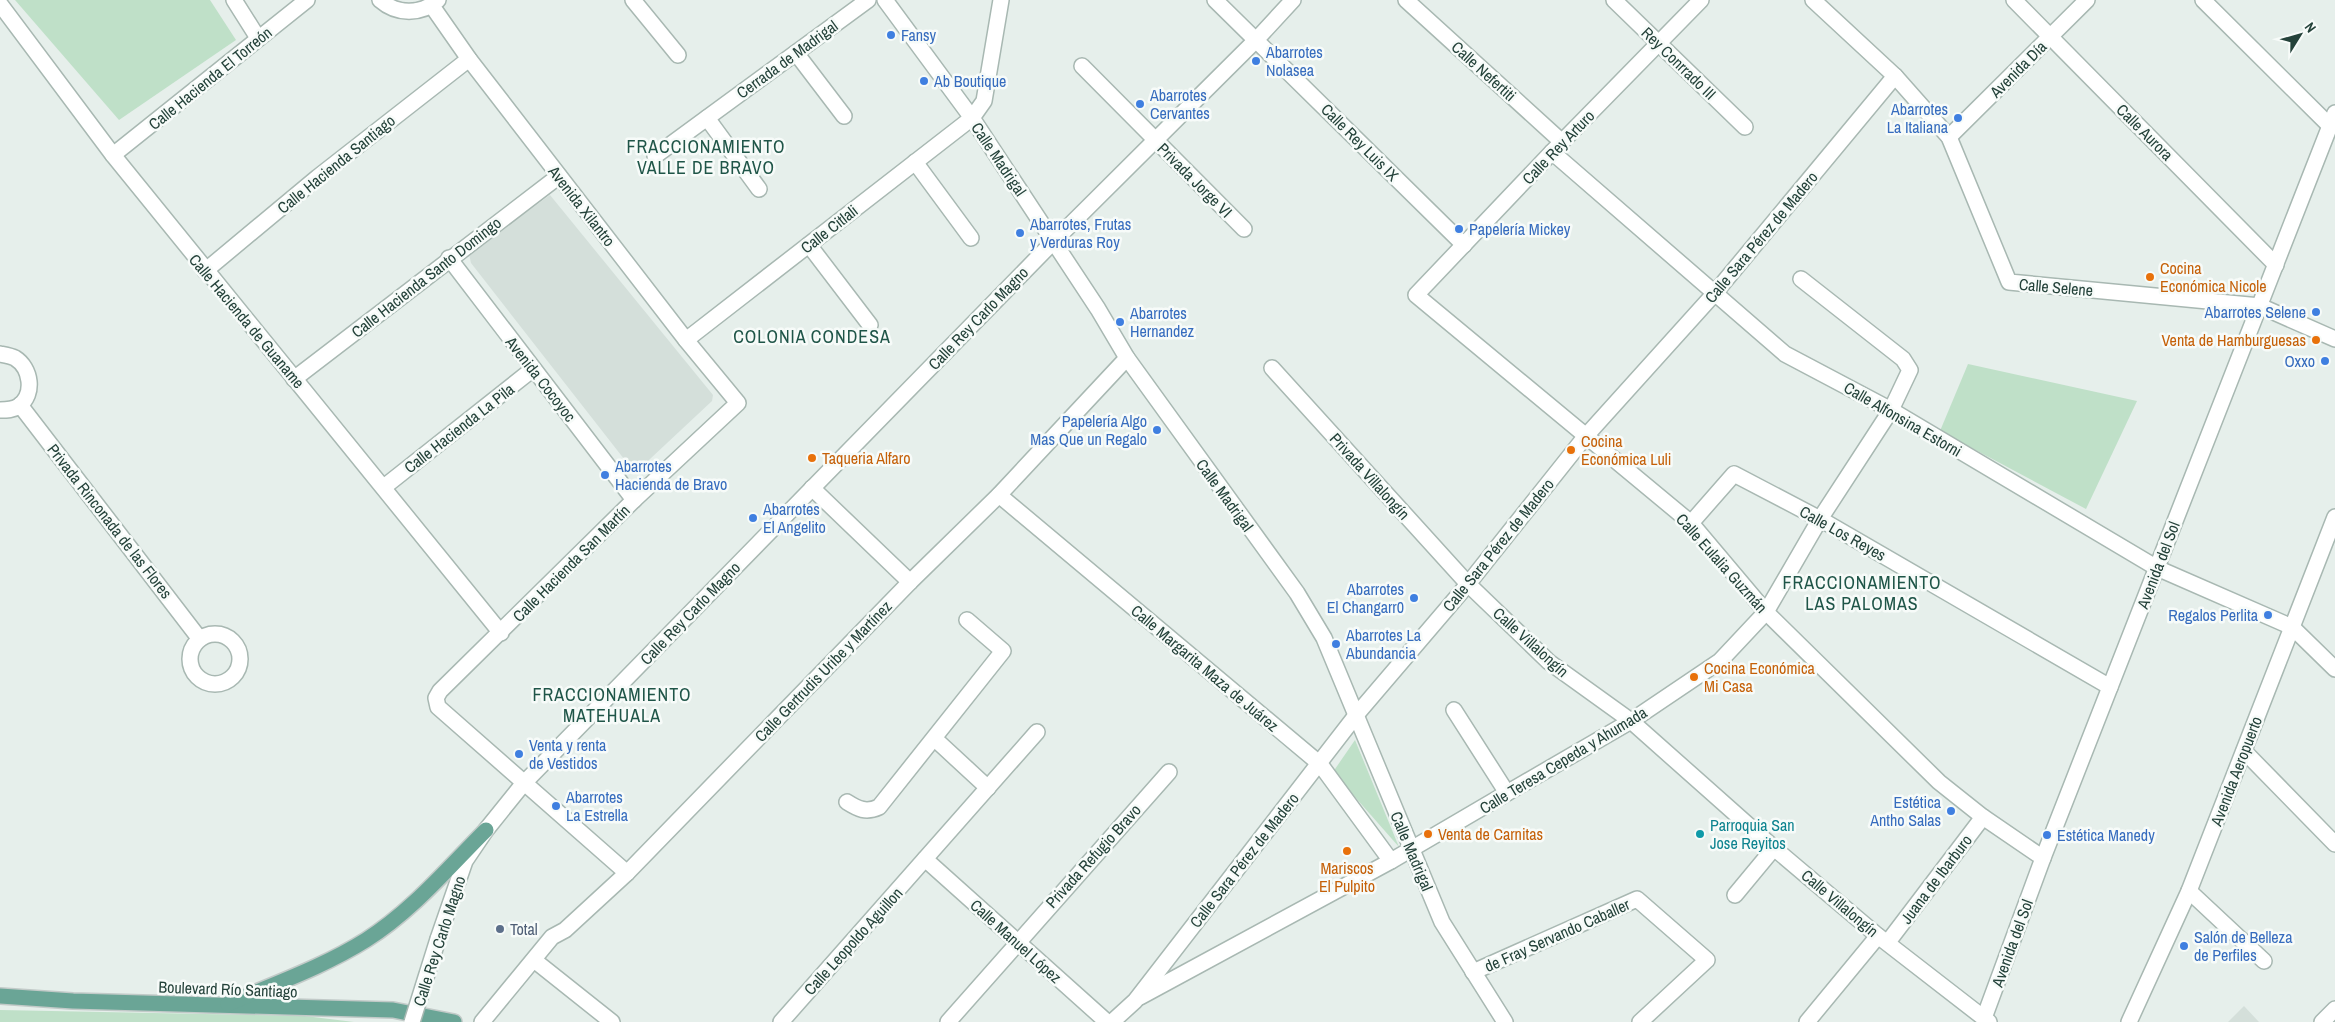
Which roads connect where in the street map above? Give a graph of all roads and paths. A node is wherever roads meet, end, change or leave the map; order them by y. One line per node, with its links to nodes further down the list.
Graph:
1 (234, 0): 20 (street)
2 (307, 0): 20 (street, Calle Hacienda El Torreón)
3 (380, 0): 17 (street)
4 (633, 0): 24 (street)
5 (868, 0): 23 (street, Cerrada de Madrigal)
6 (885, 0): 30 (street, Calle Madrigal)
7 (1001, 0): 30 (street)
8 (1215, 0): 21 (street, Calle Rey Luis IX)
9 (1292, 0): 21 (street, Calle Rey Carlo Magno)
10 (1406, 0): 35 (street, Calle Nefertiti)
11 (1614, 0): 22 (street, Rey Conrrado III)
12 (1701, 0): 22 (street, Calle Rey Arturo)
13 (1813, 0): 27 (street, Calle Selene)
14 (2014, 0): 19 (street, Calle Aurora)
15 (2087, 0): 19 (street, Avenida Día)
16 (2203, 0): 31 (street)
17 (435, 3): 25 (street, Avenida Xilantro)
18 (0, 4): 36 (street, Calle Hacienda de Guaname)
19 (2051, 36): 33 (street, Avenida Día); 47 (street, Calle Aurora)
20 (258, 38): 36 (street, Calle Hacienda El Torreón)
21 (1256, 40): 34 (street, Calle Rey Carlo Magno); 45 (street, Calle Rey Luis IX)
22 (1660, 44): 32 (street, Rey Conrrado III); 35 (street, Calle Rey Arturo)
23 (796, 53): 28 (street); 29 (street, Cerrada de Madrigal)
24 (678, 55)
25 (469, 60): 39 (street, Avenida Xilantro); 48 (street, Calle Hacienda Santiago)
26 (1082, 66): 34 (street, Privada Jorge VI)
27 (1895, 76): 33 (street, Calle Selene); 50 (street, Calle Sara Pérez de Madero)
28 (844, 116)
29 (707, 118): 37 (street, Cerrada de Madrigal); 40 (street)
30 (972, 118): 38 (street, Calle Citlali); 43 (street, Calle Madrigal)
31 (2332, 119): 47 (street, Avenida del Sol)
32 (1745, 127)
33 (1949, 137): 52 (street, Calle Selene)
34 (1154, 140): 41 (street, Privada Jorge VI); 43 (street, Calle Rey Carlo Magno)
35 (1557, 147): 45 (street, Calle Rey Arturo); 50 (street, Calle Alfonsina Estorni)
36 (112, 156): 48 (street, Calle Hacienda de Guaname)
37 (655, 156)
38 (915, 162): 42 (street); 44 (street, Calle Citlali)
39 (559, 176): 46 (street, Calle Hacienda Santo Domingo); 55 (street, Avenida Xilantro)
40 (759, 189)
41 (1244, 229)
42 (971, 238)
43 (1054, 241): 57 (street, Calle Madrigal); 67 (street, Calle Rey Carlo Magno)
44 (809, 245): 53 (street); 55 (street, Calle Citlali)
45 (1464, 245): 51 (street, Calle Rey Arturo)
46 (449, 258): 59 (street, Avenida Cocoyoc); 60 (street, Calle Hacienda Santo Domingo)
47 (2276, 265): 52 (street, Avenida del Sol)
48 (205, 271): 60 (street, Calle Hacienda de Guaname)
49 (1801, 280): 64 (street, Calle Teresa Cepeda y Ahumada)
50 (1714, 294): 64 (street, Calle Alfonsina Estorni); 65 (street, Calle Sara Pérez de Madero)
51 (1416, 295): 65 (street, Calle Eulalia Guzmán)
52 (2260, 306): 54 (street, Calle Selene); 73 (street, Avenida del Sol)
53 (870, 325)
54 (2335, 339)
55 (686, 340): 61 (street, Avenida Xilantro)
56 (0, 354): 62 (street)
57 (1127, 358): 68 (street, Calle Gertrudis Uribe y Martínez); 84 (street, Calle Madrigal)
58 (1272, 368): 75 (street, Privada Villalongín)
59 (534, 369): 66 (street, Calle Hacienda La Pila); 69 (street, Avenida Cocoyoc)
60 (294, 379): 66 (street, Calle Hacienda de Guaname)
61 (738, 403): 69 (street, Calle Hacienda San Martín)
62 (20, 405): 63 (street); 80 (street, Privada Rinconada de las Flores)
63 (0, 410)
64 (1891, 410): 71 (street, Calle Teresa Cepeda y Ahumada); 73 (street, Calle Alfonsina Estorni)
65 (1585, 437): 72 (street, Calle Eulalia Guzmán); 75 (street, Calle Sara Pérez de Madero)
66 (384, 487): 79 (street, Calle Hacienda de Guaname)
67 (812, 488): 74 (street); 91 (street, Calle Rey Carlo Magno)
68 (999, 495): 74 (street, Calle Gertrudis Uribe y Martínez); 89 (street, Calle Margarita Maza de Juárez)
69 (634, 500): 79 (street, Calle Hacienda San Martín)
70 (2335, 517): 78 (street, Avenida Aeropuerto)
71 (1820, 519): 72 (street, Calle Los Reyes); 76 (street, Calle Teresa Cepeda y Ahumada); 82 (street, Calle Los Reyes)
72 (1692, 523): 76 (street, Calle Eulalia Guzmán)
73 (2157, 568): 78 (street, Calle Alfonsina Estorni); 82 (street, Avenida del Sol)
74 (910, 582): 103 (street, Calle Gertrudis Uribe y Martínez)
75 (1468, 584): 84 (street, Calle Sara Pérez de Madero); 85 (street, Calle Villalongín)
76 (1766, 612): 85 (street, Calle Teresa Cepeda y Ahumada); 95 (street, Calle Eulalia Guzmán)
77 (967, 620): 87 (street)
78 (2292, 627): 81 (street); 88 (street, Avenida Aeropuerto)
79 (500, 633): 91 (street, Calle Hacienda San Martín)
80 (199, 638)
81 (2335, 669)
82 (2110, 688): 100 (street, Avenida del Sol)
83 (1454, 710): 93 (street)
84 (1357, 714): 89 (street, Calle Sara Pérez de Madero); 98 (street, Calle Madrigal)
85 (1631, 721): 93 (street, Calle Teresa Cepeda y Ahumada); 99 (street, Calle Villalongín)
86 (1037, 732): 92 (street, Calle Leopoldo Aguillon)
87 (935, 739): 92 (street); 94 (street)
88 (2244, 751): 97 (street); 104 (street, Avenida Aeropuerto)
89 (1320, 764): 102 (street, Calle Margarita Maza de Juárez); 112 (street, Calle Sara Pérez de Madero)
90 (1169, 772): 107 (street, Privada Refugio Bravo)
91 (524, 784): 96 (street, Calle Rey Carlo Magno); 103 (street)
92 (988, 788): 101 (street, Calle Leopoldo Aguillon)
93 (1507, 794): 98 (street, Calle Teresa Cepeda y Ahumada)
94 (847, 802)
95 (1983, 817): 100 (street, Calle Eulalia Guzmán); 106 (street, Juana de Ibarburo)
96 (486, 830): 113 (main road); 117 (street, Calle Rey Carlo Magno, bridge)
97 (2335, 844)
98 (1412, 848): 102 (street, Calle Teresa Cepeda y Ahumada); 110 (street, Calle Madrigal)
99 (1774, 848): 105 (street); 106 (street, Calle Villalongín)
100 (2043, 858): 116 (street, Avenida del Sol)
101 (925, 860): 107 (street, Calle Manuel López); 121 (street, Calle Leopoldo Aguillon)
102 (1391, 861): 112 (street, Calle Teresa Cepeda y Ahumada)
103 (627, 873): 108 (street, Calle Gertrudis Uribe y Martínez)
104 (2189, 891): 109 (street); 127 (street, Avenida Aeropuerto)
105 (1735, 895)
106 (1883, 939): 116 (street, Calle Villalongín); 126 (street, Juana de Ibarburo)
107 (1017, 941): 122 (street, Privada Refugio Bravo); 123 (street, Calle Manuel López)
108 (534, 960): 119 (street, Calle Gertrudis Uribe y Martínez); 120 (street)
109 (2264, 961)
110 (1473, 972): 115 (street, Calle Madrigal); 125 (street, de Fray Servando Caballer)
111 (0, 996): 113 (main road, Boulevard Río Santiago)
112 (1134, 1001): 124 (street, Calle Sara Pérez de Madero)
113 (222, 1006): 118 (main road, Boulevard Río Santiago)
114 (2335, 1009): 128 (street)
115 (1500, 1020)
116 (1987, 1020)
117 (412, 1022)
118 (454, 1022)
119 (482, 1022)
120 (612, 1022)
121 (782, 1022)
122 (948, 1022)
123 (1107, 1022)
124 (1112, 1022)
125 (1640, 1022)
126 (1807, 1022)
127 (2128, 1022)
128 (2322, 1022)

